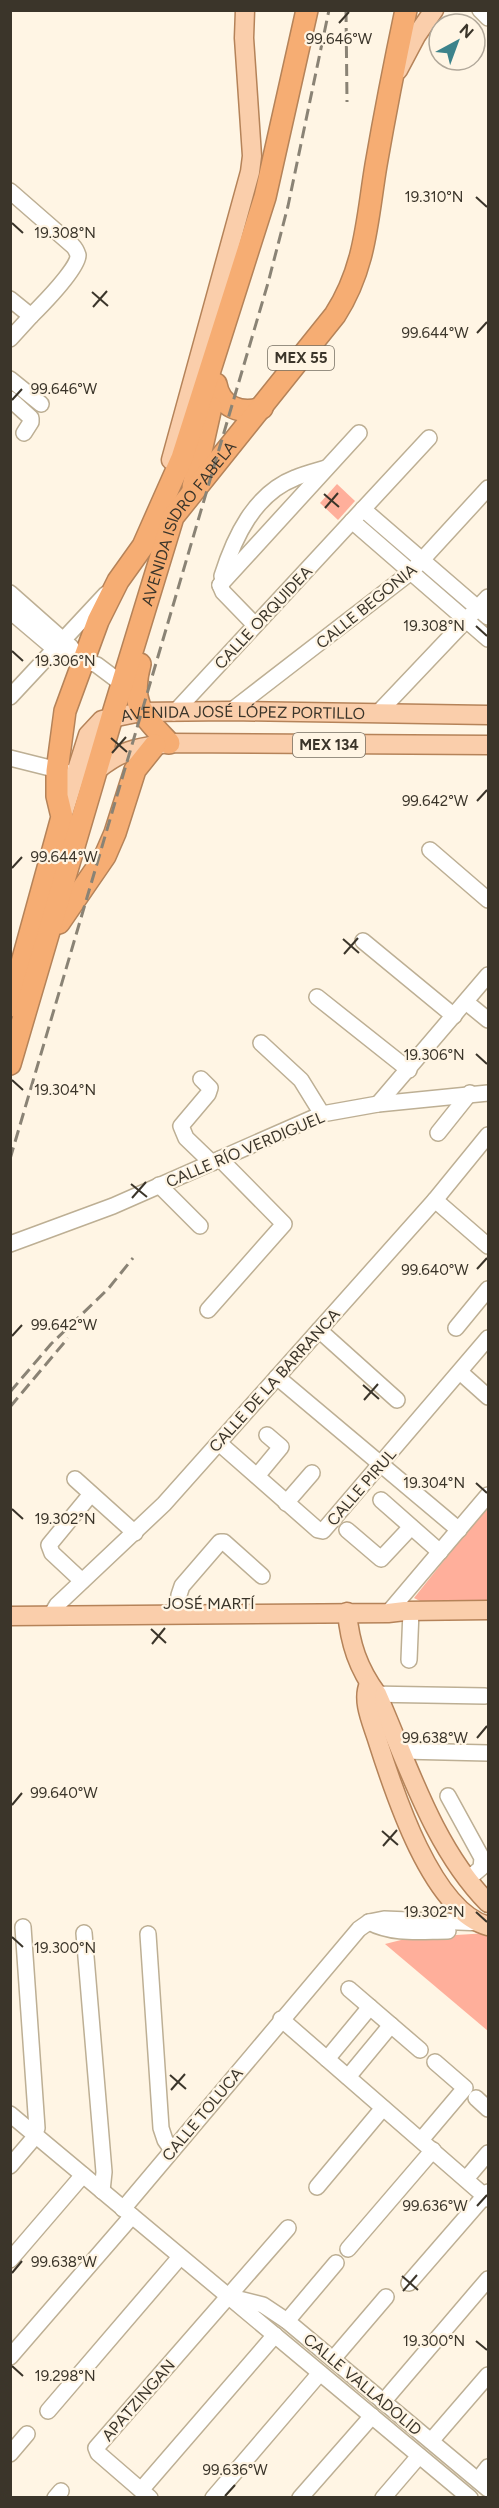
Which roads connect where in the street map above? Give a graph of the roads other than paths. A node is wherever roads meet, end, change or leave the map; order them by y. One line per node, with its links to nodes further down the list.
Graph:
1 (245, 10): 25 (main road)
2 (307, 10): 9 (highway, AVENIDA ISIDRO FABELA)
3 (406, 10): 7 (highway, AVENIDA ISIDRO FABELA / MEX 55)
4 (434, 10): 7 (main road)
5 (480, 10): 6 (street)
6 (489, 18)
7 (391, 82): 17 (highway, AVENIDA ISIDRO FABELA / MEX 55)
8 (10, 190): 11 (street)
9 (250, 249): 14 (highway); 25 (highway, AVENIDA ISIDRO FABELA)
10 (10, 299): 11 (street)
11 (36, 311): 12 (street)
12 (10, 339)
13 (10, 379): 16 (street)
14 (216, 384): 17 (highway); 23 (highway)
15 (10, 399): 18 (street)
16 (41, 404)
17 (262, 408): 23 (highway, AVENIDA ISIDRO FABELA / MEX 55)
18 (24, 433)
19 (359, 433): 21 (street)
20 (429, 438): 24 (street, CALLE ORQUIDEA)
21 (326, 468): 30 (street); 30 (street)
22 (489, 488): 27 (street, CALLE BEGONIA)
23 (192, 490): 41 (highway)
24 (363, 509): 26 (street, CALLE ORQUIDEA); 27 (street)
25 (156, 515): 29 (highway, AVENIDA ISIDRO FABELA)
26 (352, 521): 28 (street); 36 (street, CALLE ORQUIDEA)
27 (422, 560): 28 (street, CALLE BEGONIA); 32 (street)
28 (411, 572): 35 (street); 42 (street, CALLE BEGONIA)
29 (118, 581): 38 (street); 39 (highway, AVENIDA ISIDRO FABELA)
30 (220, 585): 36 (street)
31 (10, 593): 34 (street)
32 (485, 607): 35 (street)
33 (10, 610): 34 (street)
34 (31, 619): 38 (street)
35 (467, 620): 37 (street); 43 (street)
36 (255, 625): 41 (street, CALLE ORQUIDEA)
37 (489, 639)
38 (60, 645): 39 (street); 40 (street)
39 (83, 660): 41 (street); 50 (highway, AVENIDA ISIDRO FABELA)
40 (10, 697)
41 (147, 703): 42 (main road, AVENIDA JOSÉ LÓPEZ PORTILLO / MEX 134); 45 (highway); 45 (main road, AVENIDA JOSÉ LÓPEZ PORTILLO / MEX 134); 46 (highway)
42 (231, 711): 43 (main road, AVENIDA JOSÉ LÓPEZ PORTILLO / MEX 134)
43 (378, 714): 44 (main road, AVENIDA JOSÉ LÓPEZ PORTILLO / MEX 134)
44 (488, 714): 47 (main road)
45 (111, 717): 49 (highway); 50 (main road, AVENIDA JOSÉ LÓPEZ PORTILLO)
46 (162, 744): 47 (main road, AVENIDA JOSÉ LÓPEZ PORTILLO / MEX 134); 49 (main road, AVENIDA JOSÉ LÓPEZ PORTILLO / MEX 134); 53 (highway)
47 (487, 745)
48 (10, 758): 50 (street)
49 (97, 770): 50 (street, MEX 134); 53 (highway)
50 (66, 772): 58 (highway, AVENIDA ISIDRO FABELA)
51 (430, 850): 52 (street)
52 (489, 900)
53 (49, 938): 62 (highway)
54 (363, 941): 59 (street)
55 (489, 975): 57 (street)
56 (317, 997): 63 (street)
57 (466, 1002): 59 (street); 60 (street)
58 (10, 1006)
59 (454, 1016): 63 (street)
60 (489, 1020)
61 (261, 1043): 68 (street)
62 (10, 1064)
63 (409, 1070): 67 (street)
64 (201, 1079): 71 (street)
65 (470, 1093): 66 (street, CALLE RÍO VERDIGUEL); 67 (street, CALLE RÍO VERDIGUEL); 69 (street)
66 (489, 1093)
67 (378, 1104): 68 (street, CALLE RÍO VERDIGUEL)
68 (322, 1114): 71 (street, CALLE RÍO VERDIGUEL)
69 (438, 1133)
70 (489, 1135): 73 (street, CALLE DE LA BARRANCA)
71 (216, 1161): 72 (street, CALLE RÍO VERDIGUEL); 78 (street)
72 (159, 1185): 74 (street); 75 (street, CALLE RÍO VERDIGUEL)
73 (435, 1200): 76 (street); 80 (street, CALLE DE LA BARRANCA)
74 (200, 1226)
75 (10, 1244)
76 (488, 1245)
77 (489, 1289): 79 (street)
78 (208, 1310)
79 (456, 1328)
80 (319, 1330): 83 (street, CALLE DE LA BARRANCA); 85 (street)
81 (489, 1338): 82 (street, CALLE PIRUL)
82 (460, 1372): 84 (street); 88 (street, CALLE PIRUL)
83 (277, 1377): 87 (street, CALLE DE LA BARRANCA); 88 (street)
84 (489, 1397)
85 (397, 1400)
86 (267, 1435): 90 (street)
87 (219, 1443): 90 (street, CALLE PIRUL); 99 (street, CALLE DE LA BARRANCA)
88 (381, 1465): 95 (street, CALLE PIRUL); 98 (street)
89 (312, 1473): 95 (street)
90 (257, 1476): 95 (street, CALLE PIRUL)
91 (75, 1479): 92 (street)
92 (91, 1494): 99 (street); 102 (street)
93 (489, 1495): 98 (street)
94 (381, 1500): 96 (street)
95 (286, 1503)
96 (411, 1527): 97 (street); 100 (street)
97 (347, 1530)
98 (459, 1530): 100 (street)
99 (135, 1533): 102 (street, CALLE DE LA BARRANCA)
100 (440, 1552): 106 (street)
101 (262, 1576): 104 (street)
102 (82, 1581): 105 (street, CALLE DE LA BARRANCA)
103 (10, 1606): 105 (main road, JOSÉ MARTÍ)
104 (178, 1608): 105 (main road, JOSÉ MARTÍ); 106 (main road, JOSÉ MARTÍ); 108 (main road, JOSÉ MARTÍ)
105 (54, 1610): 109 (main road, JOSÉ MARTÍ)
106 (399, 1610): 107 (main road, JOSÉ MARTÍ); 108 (main road, JOSÉ MARTÍ); 110 (street)
107 (489, 1610)
108 (347, 1612): 111 (main road)
109 (10, 1616)
110 (409, 1660)
111 (371, 1691): 112 (street); 113 (main road); 118 (main road)
112 (484, 1696)
113 (402, 1751): 114 (street); 116 (main road)
114 (489, 1753)
115 (448, 1796): 116 (street)
116 (468, 1879): 117 (main road)
117 (489, 1903)
118 (486, 1925): 124 (street, CALLE TOLUCA)
119 (23, 1927): 134 (street)
120 (84, 1933): 142 (street)
121 (148, 1934): 136 (street)
122 (349, 1989): 123 (street)
123 (370, 2007): 125 (street); 127 (street)
124 (281, 2019): 127 (street); 136 (street, CALLE TOLUCA)
125 (391, 2025): 126 (street); 129 (street)
126 (420, 2050)
127 (327, 2059): 129 (street)
128 (435, 2062): 130 (street)
129 (348, 2077): 131 (street)
130 (470, 2093): 132 (street); 135 (street)
131 (383, 2108): 135 (street); 141 (street)
132 (489, 2109)
133 (10, 2114): 134 (street, CALLE VALLADOLID)
134 (36, 2135): 138 (street); 139 (street, CALLE VALLADOLID)
135 (427, 2145): 140 (street); 146 (street)
136 (172, 2150): 144 (street, CALLE TOLUCA)
137 (489, 2153): 140 (street)
138 (10, 2166)
139 (83, 2175): 142 (street, CALLE VALLADOLID); 148 (street)
140 (466, 2180): 143 (street)
141 (316, 2187)
142 (102, 2192): 144 (street, CALLE VALLADOLID)
143 (487, 2195): 151 (street)
144 (127, 2212): 147 (street, CALLE VALLADOLID); 156 (street, CALLE TOLUCA)
145 (288, 2228): 152 (street)
146 (348, 2249)
147 (180, 2257): 152 (street, CALLE VALLADOLID); 161 (street)
148 (10, 2260)
149 (336, 2263): 154 (street)
150 (489, 2279): 160 (street)
151 (409, 2283)
152 (228, 2297): 154 (street, CALLE VALLADOLID); 155 (street, CALLE VALLADOLID); 169 (street, APATZINGAN)
153 (386, 2297): 157 (street)
154 (287, 2321): 157 (street, CALLE VALLADOLID)
155 (275, 2335): 158 (street, CALLE VALLADOLID); 169 (street)
156 (10, 2357)
157 (333, 2360): 160 (street, CALLE VALLADOLID)
158 (320, 2373): 162 (street, CALLE VALLADOLID); 171 (street)
159 (489, 2375): 164 (street)
160 (383, 2402): 164 (street, CALLE VALLADOLID)
161 (48, 2411)
162 (372, 2416): 166 (street, CALLE VALLADOLID); 172 (street)
163 (27, 2434): 165 (street)
164 (431, 2441): 168 (street, CALLE VALLADOLID)
165 (10, 2454)
166 (419, 2456): 170 (street, CALLE VALLADOLID); 173 (street)
167 (489, 2467): 168 (street)
168 (483, 2485)
169 (145, 2494)
170 (466, 2496)
171 (213, 2498)
172 (300, 2498)
173 (383, 2498)

